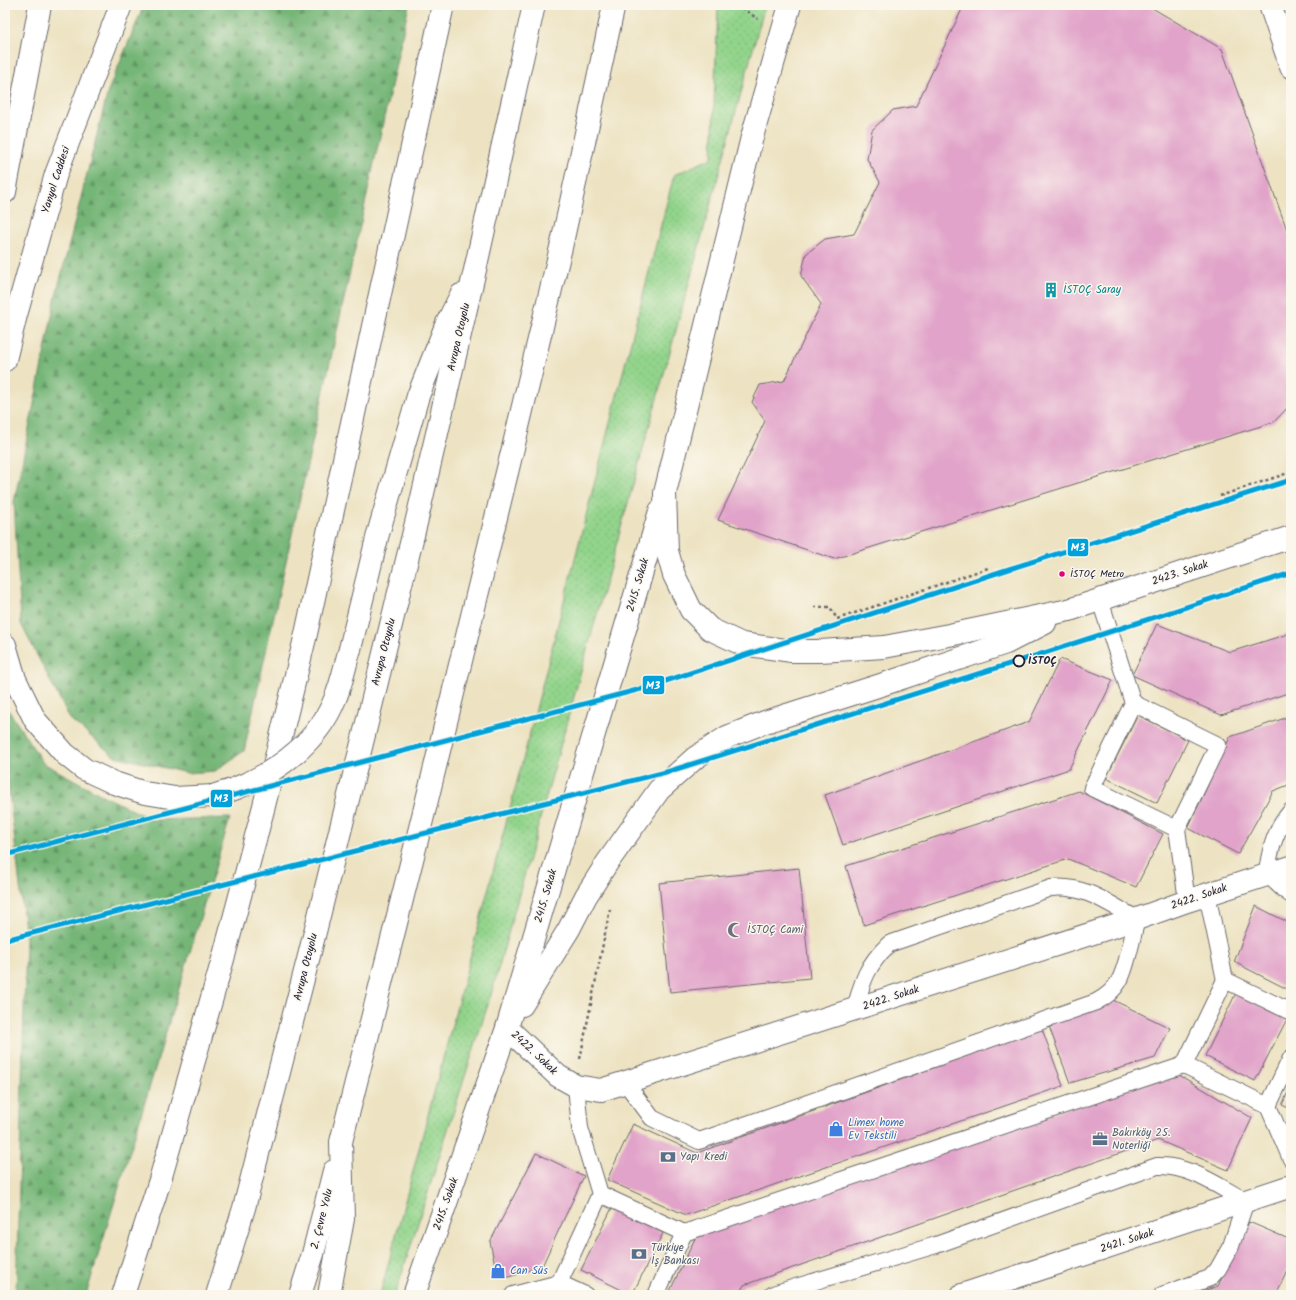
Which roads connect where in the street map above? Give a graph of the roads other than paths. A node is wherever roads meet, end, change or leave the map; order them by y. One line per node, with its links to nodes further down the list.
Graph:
1 (40, 5): 9 (main road)
2 (121, 5): 11 (main road, Yanyol Caddesi)
3 (443, 5): 42 (main road)
4 (534, 5): 10 (main road, Avrupa Otoyolu)
5 (614, 5): 35 (main road)
6 (790, 5): 12 (main road)
7 (1270, 5): 8 (main road)
8 (1291, 67)
9 (5, 192)
10 (475, 270): 16 (main road, bridge); 43 (main road, Avrupa Otoyolu)
11 (5, 360)
12 (665, 493): 15 (main road); 29 (main road, 2415. Sokak)
13 (1291, 537): 14 (main road, 2423. Sokak)
14 (1100, 600): 15 (main road, 2423. Sokak); 17 (lane)
15 (1069, 610): 29 (main road)
16 (5, 645)
17 (1132, 703): 19 (lane); 19 (lane)
18 (1291, 811): 21 (lane)
19 (1177, 829): 24 (lane)
20 (1291, 867): 21 (main road, 2422. Sokak)
21 (1267, 874): 22 (main road, 2422. Sokak); 23 (lane)
22 (1208, 894): 24 (main road, 2422. Sokak); 26 (lane)
23 (1291, 894)
24 (1187, 901): 25 (main road, 2422. Sokak)
25 (1137, 919): 27 (main road, 2422. Sokak); 27 (lane); 32 (lane)
26 (1225, 980): 28 (lane); 31 (lane)
27 (855, 1010): 32 (main road, 2422. Sokak)
28 (1291, 1012)
29 (507, 1028): 33 (main road, 2422. Sokak); 46 (main road, 2415. Sokak)
30 (1291, 1058): 34 (lane)
31 (1184, 1065): 34 (lane); 40 (lane)
32 (625, 1082): 33 (main road, 2422. Sokak)
33 (576, 1086): 38 (lane)
34 (1268, 1106): 36 (lane)
35 (341, 1142): 44 (main road, 2. Çevre Yolu); 45 (main road)
36 (1291, 1159)
37 (1291, 1186): 39 (main road, 2421. Sokak)
38 (600, 1194): 40 (lane); 41 (lane)
39 (1246, 1201): 50 (lane); 51 (main road, 2421. Sokak); 52 (lane)
40 (684, 1233): 49 (lane)
41 (559, 1283): 47 (lane); 48 (lane)
42 (123, 1295)
43 (217, 1295)
44 (300, 1295)
45 (330, 1295)
46 (414, 1295)
47 (513, 1295)
48 (585, 1295)
49 (656, 1295)
50 (772, 1295)
51 (962, 1295)
52 (1162, 1295)

